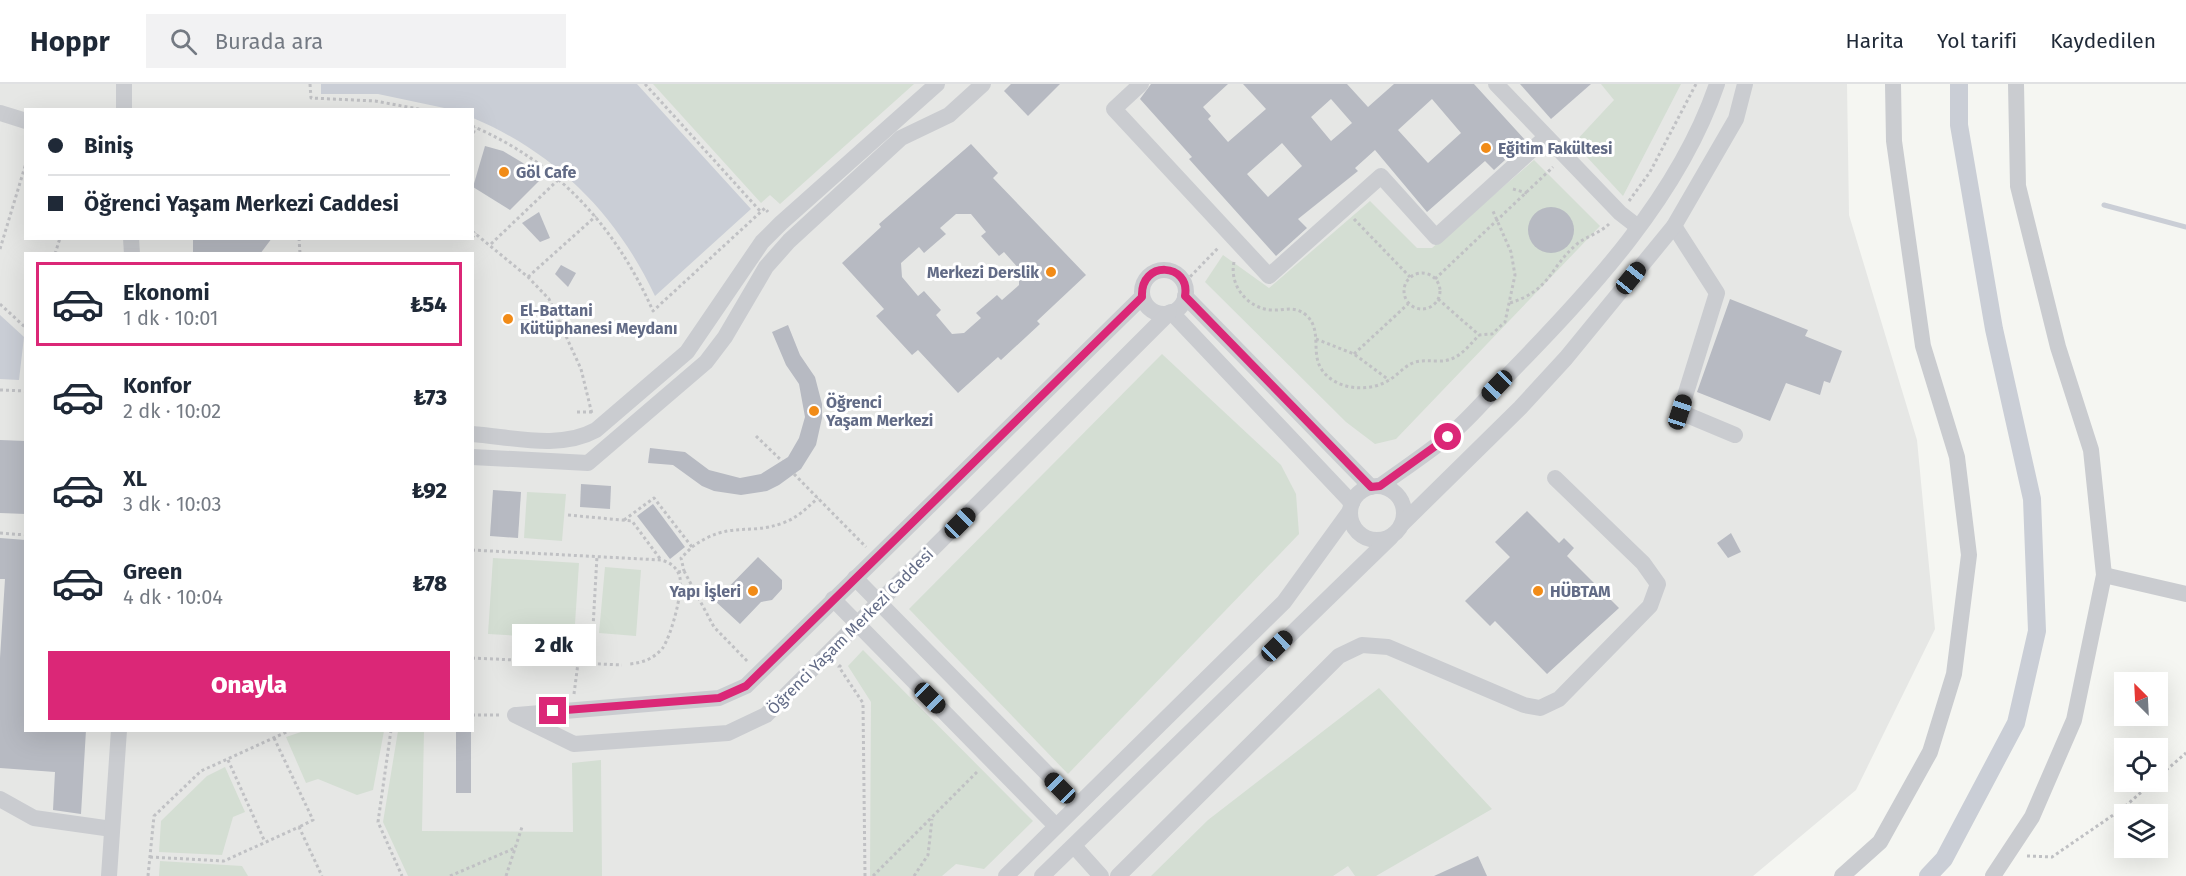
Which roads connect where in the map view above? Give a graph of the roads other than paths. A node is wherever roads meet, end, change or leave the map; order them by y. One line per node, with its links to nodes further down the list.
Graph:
1 (124, 84): 10 (street)
2 (937, 84): 19 (street)
3 (982, 84): 21 (street)
4 (1142, 84): 13 (street)
5 (1496, 84): 13 (street)
6 (1717, 84): 15 (street)
7 (1745, 84): 14 (street)
8 (1893, 84): 43 (street)
9 (2016, 84): 26 (street)
10 (124, 108)
11 (0, 113): 12 (street)
12 (24, 120)
13 (1546, 137): 15 (street)
14 (1674, 226): 20 (street); 25 (street)
15 (1638, 227): 23 (street)
16 (1185, 289): 17 (street); 18 (street); 23 (street)
17 (1142, 297): 18 (street); 27 (street, Öğrenci Yaşam Merkezi Caddesi)
18 (1170, 313): 24 (street); 30 (street, Öğrenci Yaşam Merkezi Caddesi)
19 (474, 435)
20 (1735, 435)
21 (474, 457)
22 (1555, 478): 42 (street)
23 (1375, 486): 24 (street); 25 (street)
24 (1351, 507): 25 (street); 34 (street)
25 (1396, 530): 37 (street)
26 (2104, 575): 28 (street); 44 (street)
27 (855, 578): 29 (street, Öğrenci Yaşam Merkezi Caddesi); 30 (street)
28 (2186, 594)
29 (833, 599): 31 (street); 31 (street, Öğrenci Yaşam Merkezi Caddesi)
30 (879, 603): 31 (street, Öğrenci Yaşam Merkezi Caddesi); 34 (street)
31 (858, 624): 35 (street)
32 (119, 732): 36 (street)
33 (0, 799): 36 (street)
34 (1077, 804): 35 (street)
35 (1056, 826): 39 (street)
36 (112, 829): 38 (street)
37 (1074, 846): 40 (street); 41 (street)
38 (109, 876)
39 (1006, 876)
40 (1042, 876)
41 (1101, 876)
42 (1118, 876)
43 (1842, 876)
44 (1993, 876)

